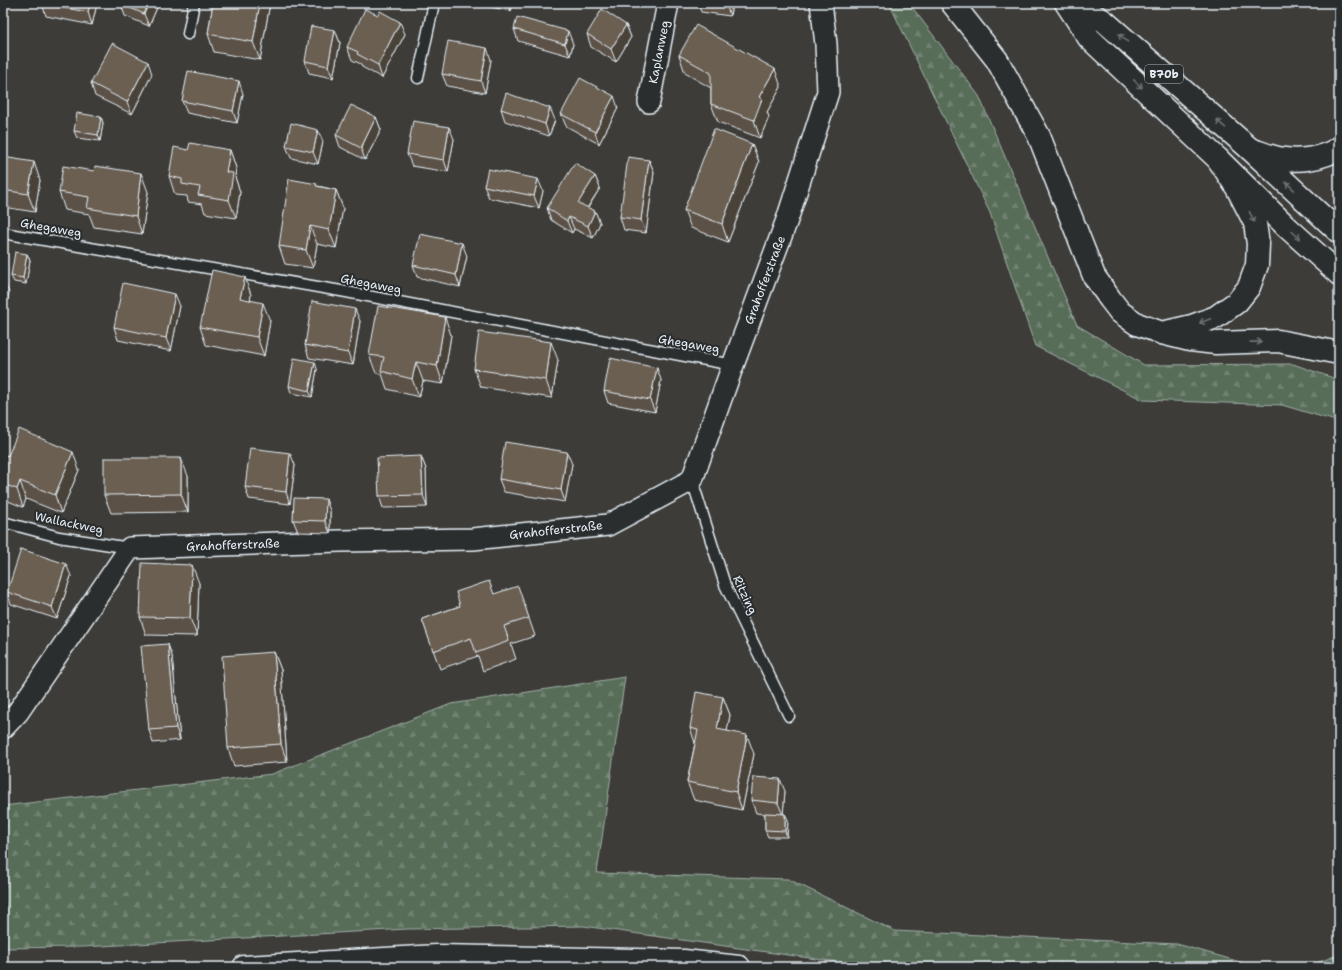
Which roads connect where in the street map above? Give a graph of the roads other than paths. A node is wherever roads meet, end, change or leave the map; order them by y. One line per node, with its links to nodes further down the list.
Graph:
1 (194, 3): 8 (lane)
2 (434, 3): 9 (lane)
3 (668, 3): 10 (street, Kaplanweg)
4 (821, 3): 19 (street, Grahofferstraße)
5 (952, 3): 17 (main road)
6 (1066, 3): 13 (main road, B70b, one-way to 13)
7 (1073, 3): 12 (main road, B70b, one-way to 7)
8 (188, 34)
9 (418, 78)
10 (649, 102)
11 (1339, 148): 12 (main road)
12 (1250, 149): 14 (main road, one-way to 12)
13 (1218, 159): 16 (main road, one-way to 16); 17 (main road, one-way to 17)
14 (1339, 232)
15 (3, 233): 19 (lane, Ghegaweg)
16 (1339, 274)
17 (1162, 332): 18 (main road, one-way to 18)
18 (1339, 353)
19 (733, 365): 20 (street, Grahofferstraße)
20 (692, 480): 22 (street, Grahofferstraße); 23 (lane, Ritzing)
21 (3, 522): 22 (lane, Wallackweg)
22 (130, 548): 24 (street)
23 (789, 716)
24 (3, 728)
25 (244, 967): 26 (main road)
26 (739, 967)

